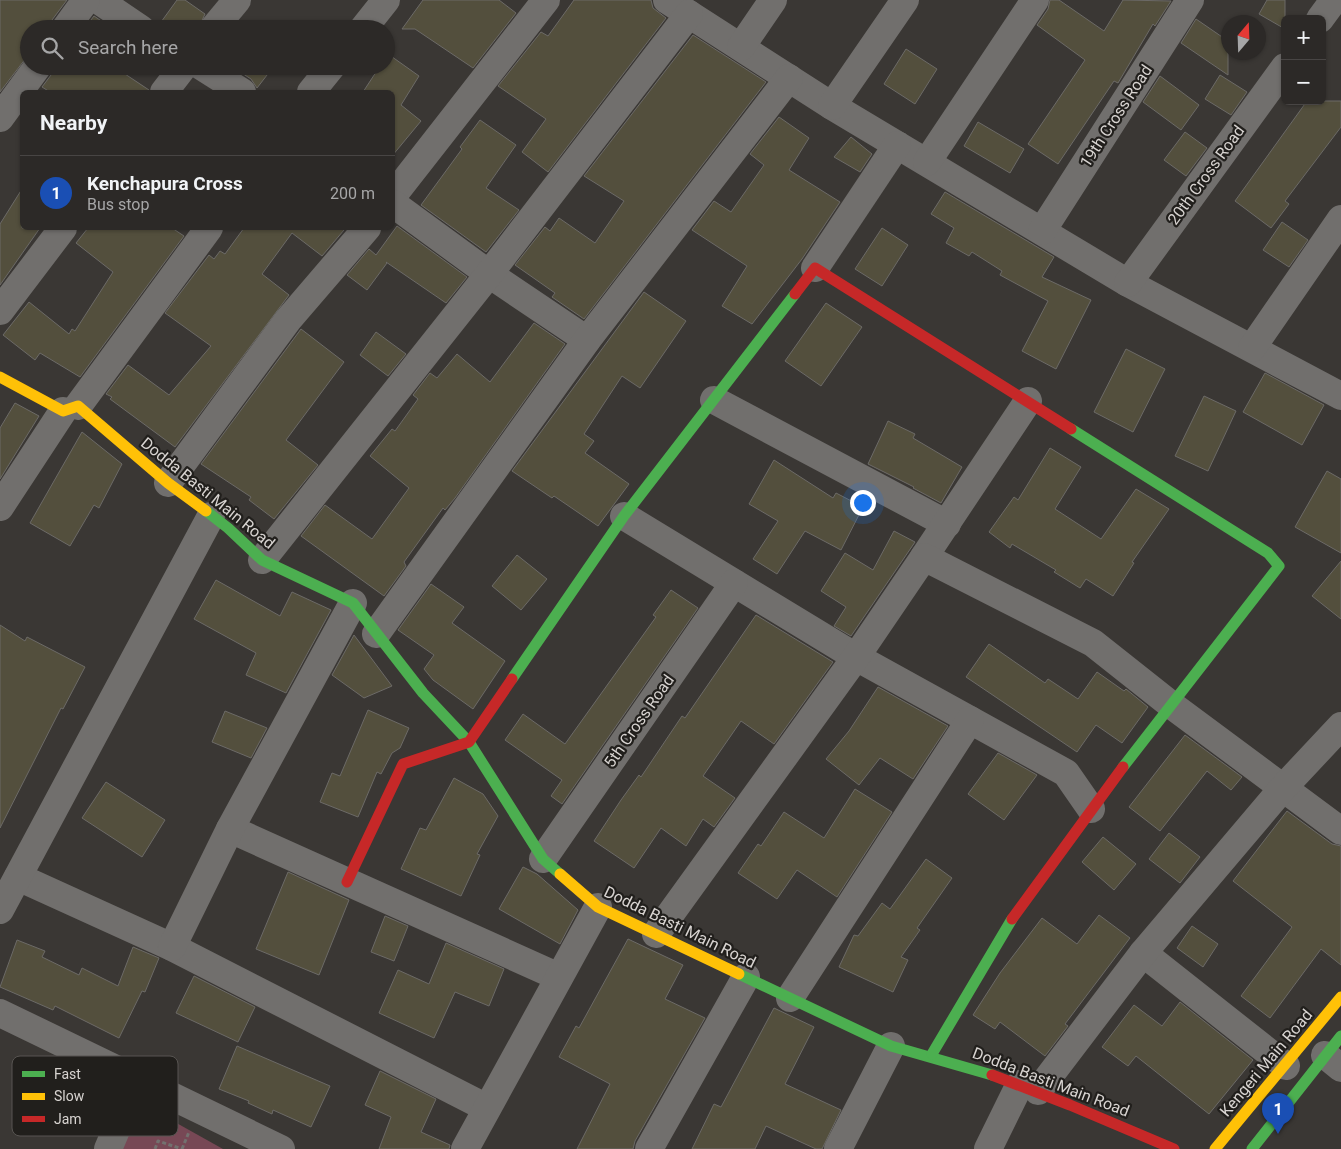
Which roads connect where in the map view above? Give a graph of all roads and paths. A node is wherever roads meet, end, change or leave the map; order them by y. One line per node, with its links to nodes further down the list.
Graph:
1 (86, 0): 13 (street)
2 (98, 0): 14 (street)
3 (237, 0): 15 (street)
4 (386, 0): 16 (street)
5 (546, 0): 33 (street)
6 (773, 0): 17 (street)
7 (905, 0): 29 (street)
8 (1035, 0): 32 (street)
9 (1190, 0): 39 (street, 19th Cross Road)
10 (1334, 0): 12 (street)
11 (678, 7): 17 (street); 41 (street)
12 (1323, 15)
13 (72, 20)
14 (128, 20)
15 (220, 20)
16 (370, 20)
17 (740, 47): 23 (street)
18 (1281, 73): 42 (street, 20th Cross Road)
19 (31, 75): 24 (street)
20 (177, 75): 25 (street)
21 (215, 75): 26 (street)
22 (325, 75): 27 (street)
23 (789, 78): 29 (street); 44 (street)
24 (20, 90)
25 (166, 90)
26 (239, 90)
27 (313, 90)
28 (20, 91): 30 (street)
29 (832, 106): 31 (street)
30 (0, 118)
31 (897, 145): 32 (street); 40 (street)
32 (927, 162): 39 (street)
33 (395, 193)
34 (395, 205): 41 (street)
35 (1341, 219): 45 (street)
36 (61, 230): 43 (street)
37 (207, 230): 50 (street)
38 (365, 230): 51 (street)
39 (1042, 232): 42 (street)
40 (815, 268): 48 (street); 49 (street)
41 (489, 274): 44 (street); 57 (street)
42 (1128, 283): 45 (street)
43 (0, 311)
44 (587, 340): 60 (street)
45 (1252, 348): 47 (street)
46 (0, 376): 50 (street, Dodda Basti Main Road)
47 (1341, 396)
48 (714, 400): 54 (street); 55 (street)
49 (1028, 402): 55 (street); 62 (street)
50 (71, 409): 51 (street, Dodda Basti Main Road); 52 (street)
51 (168, 483): 53 (street, Dodda Basti Main Road)
52 (0, 507)
53 (211, 516): 57 (street, Dodda Basti Main Road); 71 (street)
54 (624, 516): 58 (street); 65 (street)
55 (947, 524): 56 (street)
56 (924, 557): 61 (street); 62 (street)
57 (262, 560): 59 (street, Dodda Basti Main Road)
58 (734, 583): 61 (street); 70 (street, 5th Cross Road)
59 (353, 603): 60 (street, Dodda Basti Main Road); 68 (street)
60 (376, 634): 65 (street, Dodda Basti Main Road)
61 (856, 657): 63 (street); 75 (street)
62 (1170, 704): 66 (street); 67 (street)
63 (970, 720): 67 (street); 81 (street)
64 (1341, 726): 66 (street)
65 (469, 742): 70 (street, Dodda Basti Main Road); 72 (street)
66 (1282, 789): 69 (street); 77 (street)
67 (1091, 809): 85 (street)
68 (230, 829): 72 (street); 76 (street)
69 (1341, 831)
70 (543, 859): 73 (street, Dodda Basti Main Road)
71 (18, 877): 74 (street); 76 (street)
72 (347, 882): 78 (street)
73 (598, 907): 75 (street, Dodda Basti Main Road); 78 (street)
74 (0, 910)
75 (656, 934): 79 (street, Dodda Basti Main Road)
76 (172, 947): 90 (street)
77 (1143, 953): 87 (street); 88 (street)
78 (559, 977): 90 (street)
79 (746, 977): 81 (street, Dodda Basti Main Road); 97 (street)
80 (1341, 997): 87 (street, Kengeri Main Road)
81 (790, 998): 83 (street, Dodda Basti Main Road)
82 (0, 1013): 86 (street)
83 (891, 1046): 85 (street, Dodda Basti Main Road); 98 (street)
84 (1336, 1053): 102 (street)
85 (932, 1054): 88 (street, Dodda Basti Main Road)
86 (87, 1056)
87 (1286, 1066): 101 (street, Kengeri Main Road)
88 (1029, 1088): 99 (street); 100 (street, Dodda Basti Main Road)
89 (178, 1100): 95 (street)
90 (487, 1108): 96 (street)
91 (114, 1136): 92 (street)
92 (108, 1149)
93 (155, 1149): 94 (path)
94 (182, 1149)
95 (281, 1149)
96 (466, 1149)
97 (649, 1149)
98 (838, 1149)
99 (988, 1149)
100 (1174, 1149)
101 (1215, 1149)
102 (1252, 1149)

